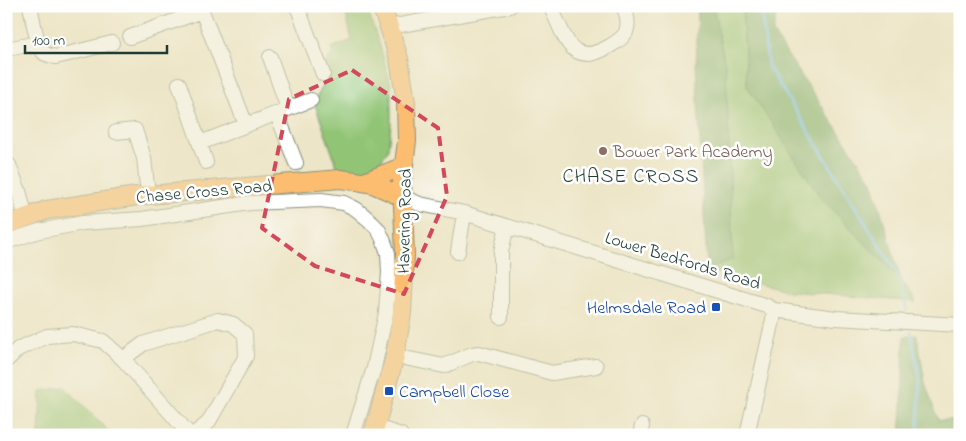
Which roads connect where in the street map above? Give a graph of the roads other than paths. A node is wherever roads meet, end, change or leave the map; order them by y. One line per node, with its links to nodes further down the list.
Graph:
1 (30, 6): 10 (street)
2 (298, 6): 14 (street)
3 (381, 6): 8 (main road, Havering Road)
4 (510, 6): 8 (street)
5 (550, 6): 6 (street)
6 (623, 6)
7 (202, 9): 9 (street); 18 (street)
8 (389, 27): 24 (main road, Havering Road)
9 (130, 37)
10 (39, 43): 11 (street); 12 (street)
11 (112, 43)
12 (6, 49)
13 (270, 57): 17 (street)
14 (323, 74)
15 (178, 84): 20 (street)
16 (311, 100): 17 (street)
17 (282, 111): 18 (street); 22 (street)
18 (246, 125): 20 (street)
19 (116, 132): 26 (street)
20 (200, 143): 21 (street)
21 (206, 162)
22 (296, 164)
23 (9, 165): 30 (street)
24 (404, 166): 25 (main road); 27 (main road, Havering Road)
25 (364, 182): 26 (main road, Chase Cross Road); 27 (main road, Chase Cross Road)
26 (148, 195): 28 (main road, Chase Cross Road)
27 (402, 197): 29 (street, Lower Bedfords Road); 39 (main road, Havering Road)
28 (101, 202): 30 (main road, Chase Cross Road); 31 (street)
29 (464, 213): 33 (street, Lower Bedfords Road); 35 (street)
30 (26, 218): 32 (main road, Chase Cross Road)
31 (102, 222): 34 (street); 45 (street)
32 (6, 225)
33 (508, 226): 36 (street, Lower Bedfords Road); 37 (street)
34 (6, 242)
35 (458, 252)
36 (774, 310): 38 (street, Lower Bedfords Road); 47 (street)
37 (501, 317)
38 (960, 325)
39 (395, 356): 42 (street); 43 (main road, Havering Road)
40 (123, 359): 41 (street); 44 (street); 44 (street)
41 (6, 360)
42 (587, 370)
43 (374, 431): 46 (street)
44 (192, 435)
45 (354, 435)
46 (400, 435)
47 (747, 435)

